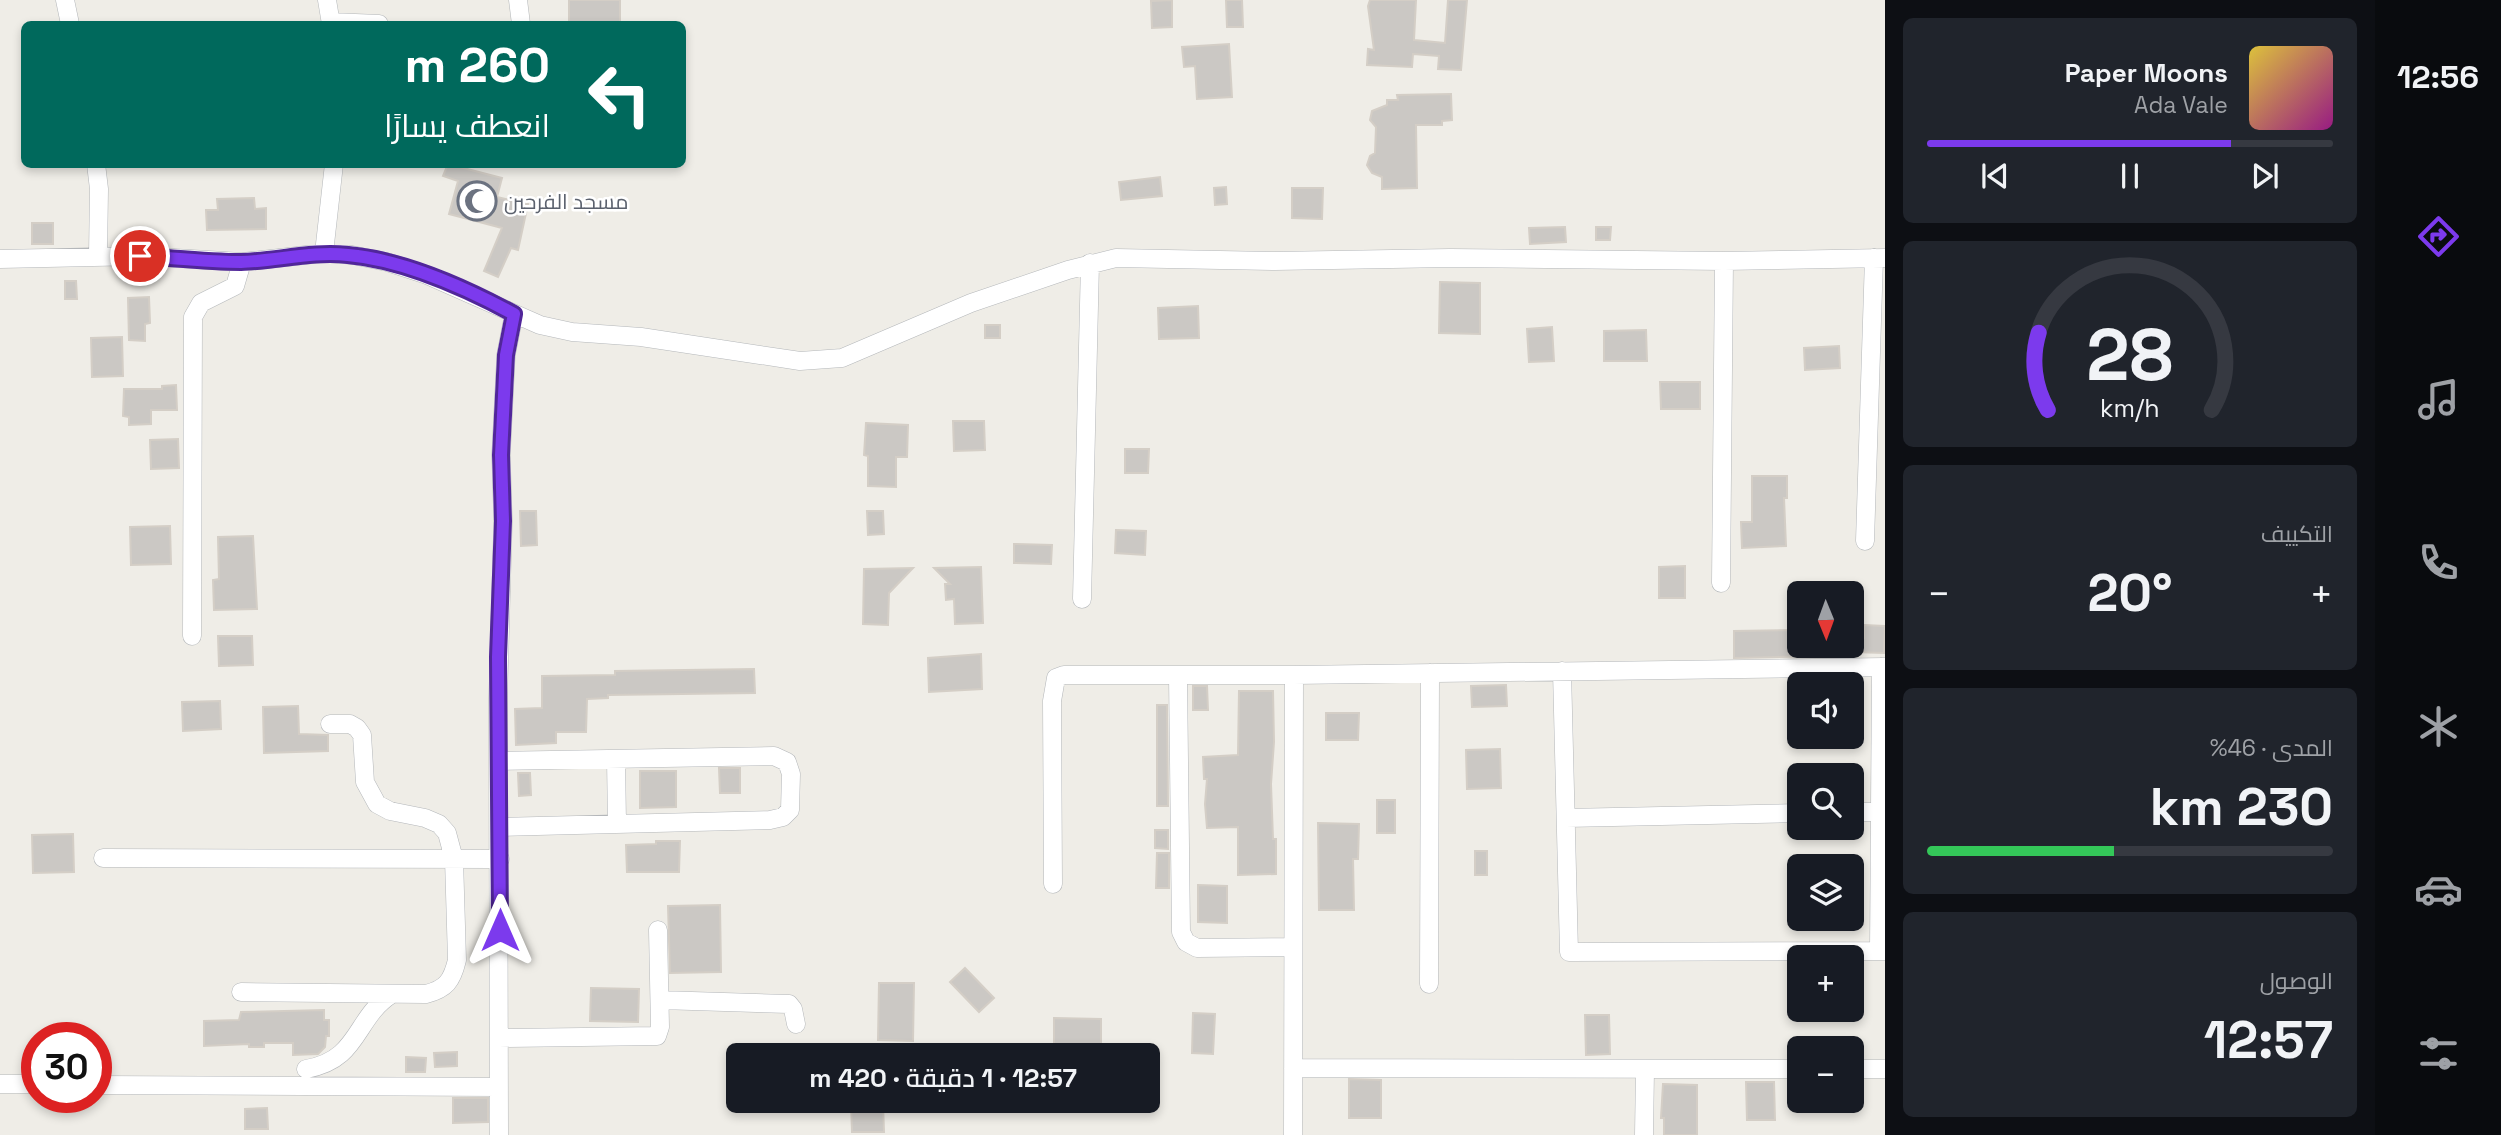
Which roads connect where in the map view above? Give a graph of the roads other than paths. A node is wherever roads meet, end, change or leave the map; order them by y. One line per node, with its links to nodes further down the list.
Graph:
1 (65, 0): 4 (street)
2 (327, 0): 5 (street)
3 (518, 0): 6 (street)
4 (70, 21)
5 (331, 21)
6 (521, 21)
7 (96, 168): 10 (street)
8 (334, 168): 9 (street)
9 (324, 253): 14 (street); 16 (street)
10 (98, 257): 12 (street); 14 (street)
11 (1879, 258): 13 (street); 17 (street)
12 (0, 259)
13 (1724, 261): 15 (street); 18 (street)
14 (242, 262): 20 (street)
15 (1090, 263): 16 (street); 19 (street)
16 (514, 314): 28 (street)
17 (1865, 541)
18 (1721, 583)
19 (1082, 599)
20 (192, 636)
21 (1883, 667): 22 (street); 30 (street)
22 (1562, 671): 23 (street); 32 (street)
23 (1430, 673): 25 (street); 42 (street)
24 (1178, 675): 25 (street); 38 (street); 40 (street)
25 (1294, 675): 40 (street)
26 (330, 724): 36 (street)
27 (616, 759): 28 (street); 33 (street); 33 (street)
28 (499, 761): 34 (street)
29 (1864, 812): 30 (street)
30 (1880, 812): 41 (street)
31 (1787, 813): 32 (street)
32 (1566, 818): 41 (street)
33 (617, 823): 34 (street)
34 (499, 827): 37 (street)
35 (103, 858): 36 (street)
36 (454, 859): 37 (street); 44 (street)
37 (500, 859): 47 (street)
38 (1053, 884)
39 (658, 930): 45 (street)
40 (1293, 947): 48 (street)
41 (1882, 951)
42 (1429, 984)
43 (241, 992): 44 (street)
44 (392, 993): 49 (street)
45 (660, 1000): 46 (street); 47 (street)
46 (796, 1024)
47 (499, 1038): 57 (street)
48 (1293, 1068): 53 (street); 59 (street)
49 (306, 1069)
50 (1787, 1069): 53 (street)
51 (1864, 1069): 52 (street)
52 (1885, 1069)
53 (1645, 1070): 60 (street)
54 (0, 1084): 55 (street)
55 (21, 1084)
56 (112, 1085): 57 (street)
57 (499, 1087): 58 (street)
58 (499, 1135)
59 (1293, 1135)
60 (1644, 1135)

